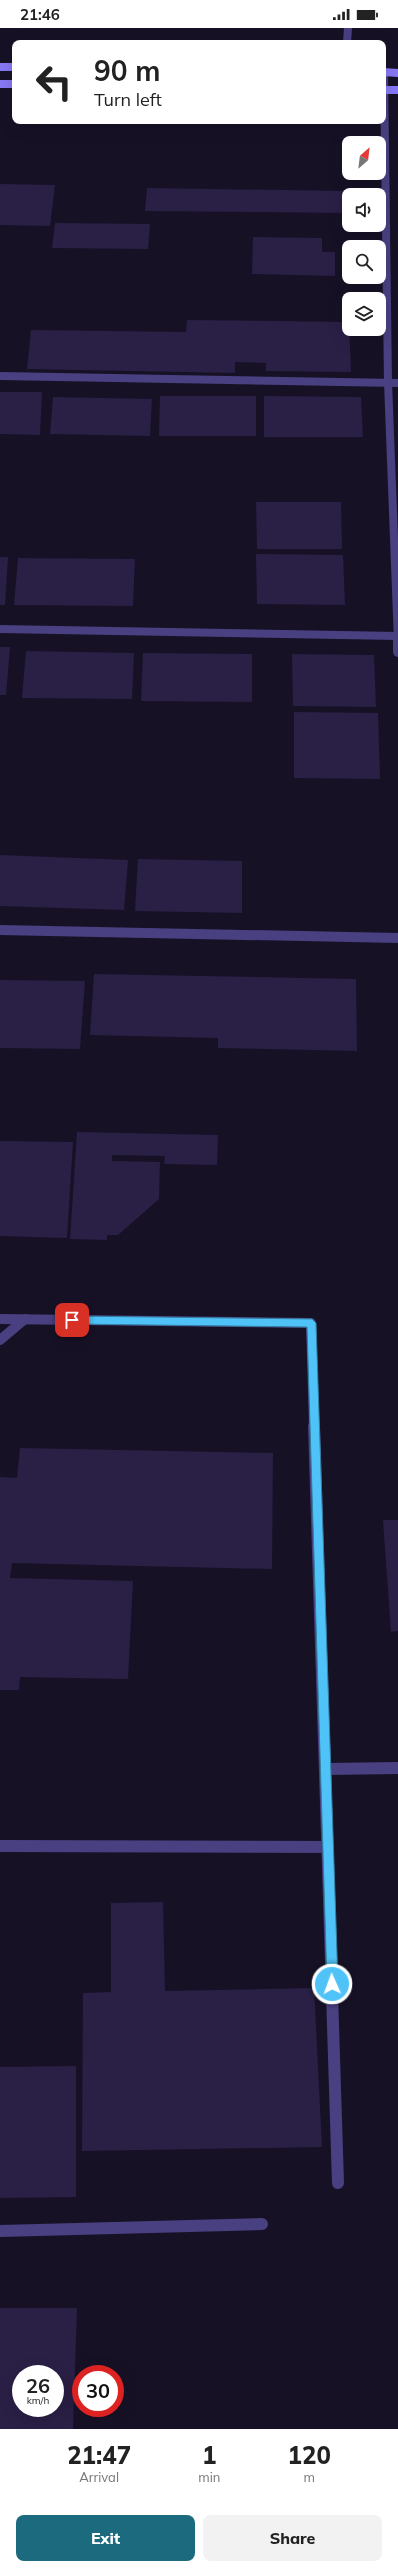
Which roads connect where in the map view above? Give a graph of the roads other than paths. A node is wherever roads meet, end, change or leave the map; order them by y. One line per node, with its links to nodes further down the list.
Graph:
1 (348, 28): 2 (street)
2 (347, 40)
3 (0, 67): 4 (main road)
4 (12, 67)
5 (386, 72): 6 (main road)
6 (398, 73)
7 (0, 84): 8 (main road)
8 (12, 84)
9 (386, 90): 10 (main road)
10 (398, 90)
11 (384, 124): 13 (street)
12 (0, 376): 13 (street)
13 (388, 382): 14 (street); 16 (street)
14 (398, 383)
15 (0, 629): 16 (street)
16 (398, 636): 17 (street)
17 (398, 652)
18 (0, 930): 19 (street)
19 (398, 938)
20 (0, 1319): 21 (street)
21 (25, 1319): 22 (street); 24 (street)
22 (0, 1340)
23 (398, 1768): 24 (street)
24 (325, 1769): 26 (street)
25 (0, 1846): 26 (street)
26 (328, 1847): 27 (street)
27 (338, 2183)
28 (262, 2224): 29 (street)
29 (0, 2231)

